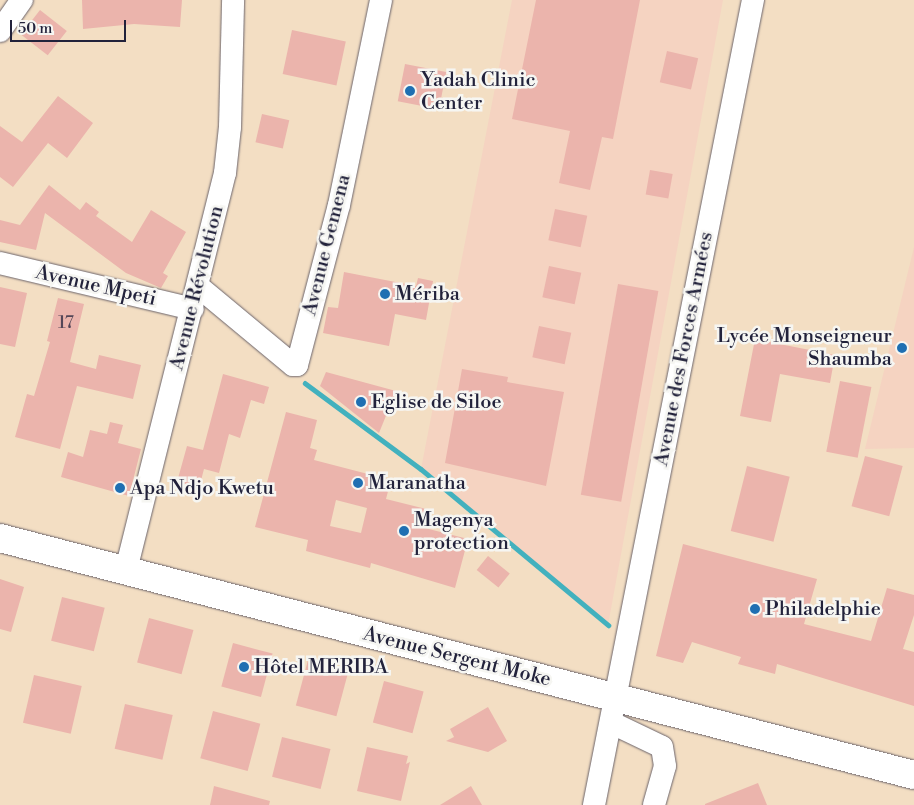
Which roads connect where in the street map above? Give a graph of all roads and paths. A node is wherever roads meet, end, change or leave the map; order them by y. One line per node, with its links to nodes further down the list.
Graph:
1 (22, 0): 5 (street)
2 (233, 0): 7 (street, Avenue Révolution)
3 (380, 0): 7 (street, Avenue Gemena)
4 (753, 0): 11 (street, Avenue des Forces Armées)
5 (0, 31)
6 (0, 263): 8 (street, Avenue Mpeti)
7 (199, 287): 8 (street, Avenue Révolution)
8 (193, 309): 10 (street, Avenue Révolution)
9 (0, 538): 10 (main road, Avenue Sergent Moke)
10 (126, 570): 11 (main road, Avenue Sergent Moke)
11 (615, 710): 12 (main road, Avenue Sergent Moke); 13 (street, Avenue des Forces Armées); 14 (street)
12 (914, 775)
13 (594, 805)
14 (654, 805)

